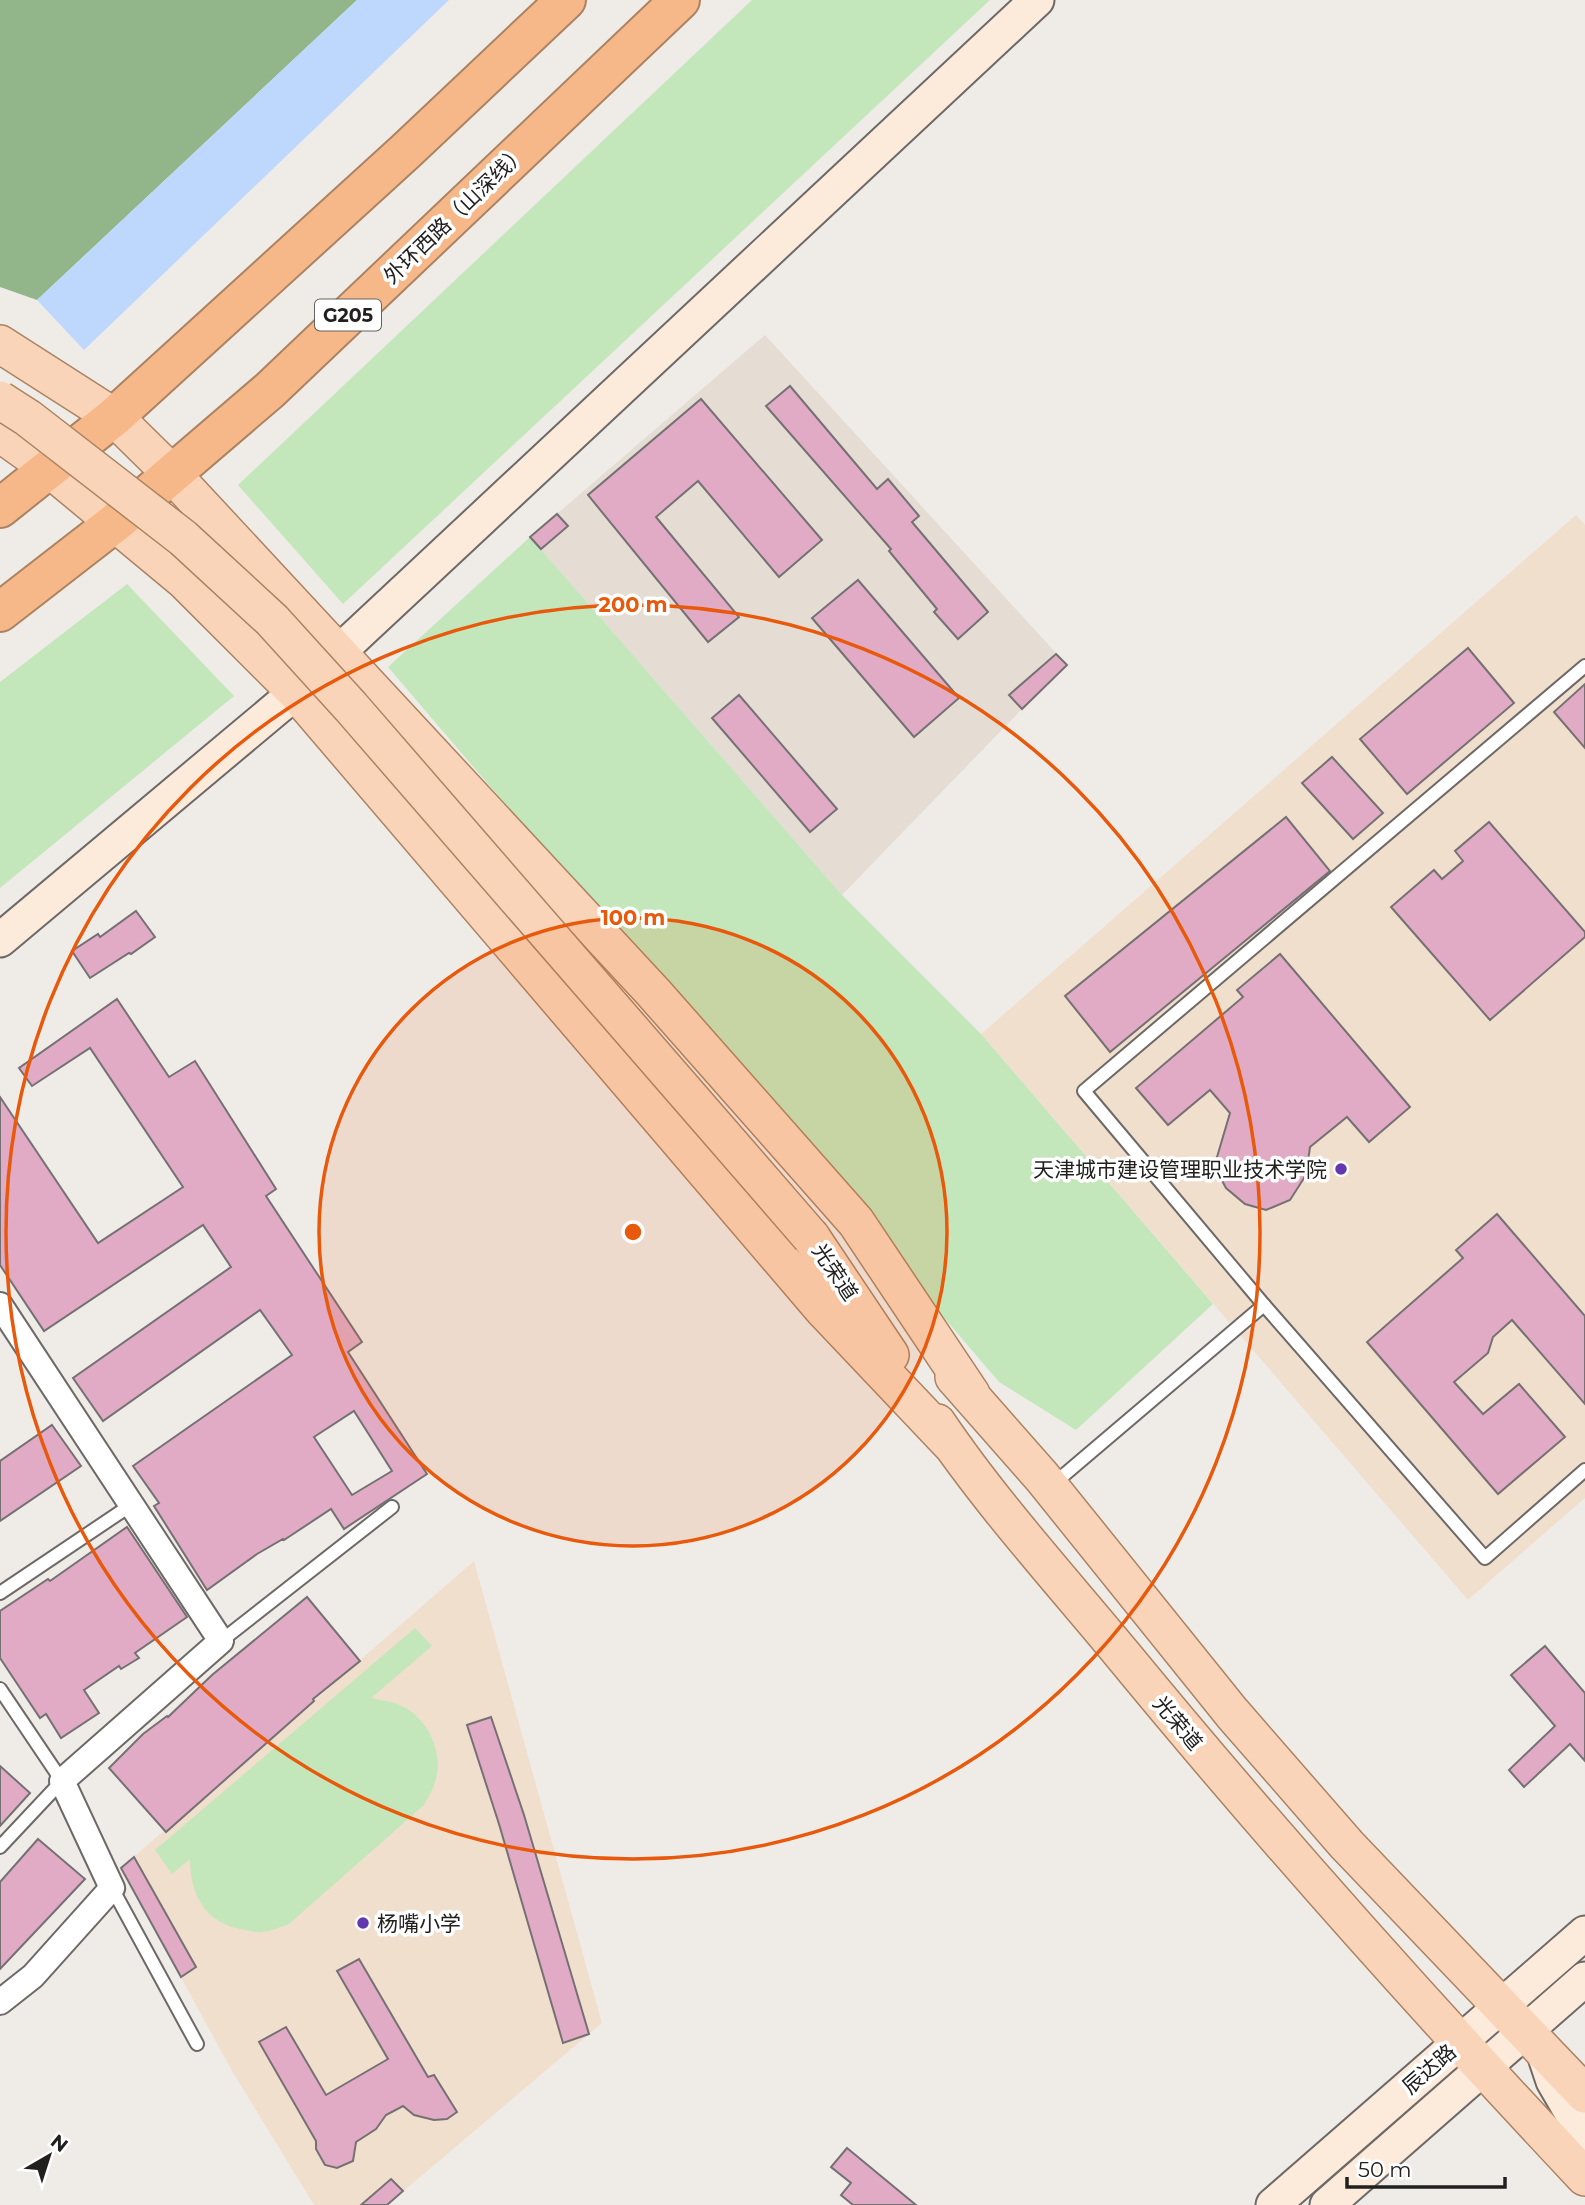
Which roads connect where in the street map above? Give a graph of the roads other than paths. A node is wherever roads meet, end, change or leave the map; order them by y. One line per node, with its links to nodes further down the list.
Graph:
1 (566, 0): 6 (highway)
2 (680, 0): 9 (highway, 外环西路（山深线） / G205)
3 (1037, 0): 13 (street)
4 (0, 344): 6 (main road)
5 (0, 400): 17 (main road, bridge)
6 (114, 417): 8 (highway); 9 (main road)
7 (0, 433): 8 (main road)
8 (49, 468): 10 (highway); 11 (main road)
9 (171, 473): 11 (highway, 外环西路（山深线） / G205); 13 (main road)
10 (0, 508)
11 (116, 522): 12 (highway, 外环西路（山深线） / G205); 15 (main road)
12 (0, 612)
13 (338, 653): 15 (street); 20 (main road)
14 (1585, 666): 19 (lane)
15 (296, 692): 16 (street); 21 (main road)
16 (0, 940)
17 (811, 1237): 20 (main road); 21 (main road, 光荣道)
18 (0, 1305): 24 (street)
19 (1264, 1305): 22 (lane); 23 (lane)
20 (971, 1394): 23 (main road)
21 (950, 1443): 39 (main road, 光荣道)
22 (1585, 1470)
23 (1050, 1486): 36 (main road)
24 (131, 1505): 26 (lane); 27 (street)
25 (392, 1507): 27 (lane)
26 (0, 1593)
27 (221, 1641): 29 (street)
28 (0, 1689): 29 (lane)
29 (62, 1781): 30 (lane); 31 (street)
30 (0, 1847)
31 (112, 1888): 35 (street); 38 (lane)
32 (1585, 1933): 36 (street, 辰达路)
33 (1585, 1944): 37 (street)
34 (1585, 1979): 37 (street, 辰达路)
35 (0, 2002)
36 (1500, 2006): 37 (main road); 39 (street, 辰达路)
37 (1537, 2032): 39 (street, 辰达路); 40 (main road); 41 (street)
38 (197, 2044)
39 (1471, 2056): 42 (main road, 光荣道); 43 (street, 辰达路); 44 (street, 辰达路)
40 (1585, 2094)
41 (1585, 2136)
42 (1585, 2176)
43 (1273, 2205)
44 (1327, 2205)

